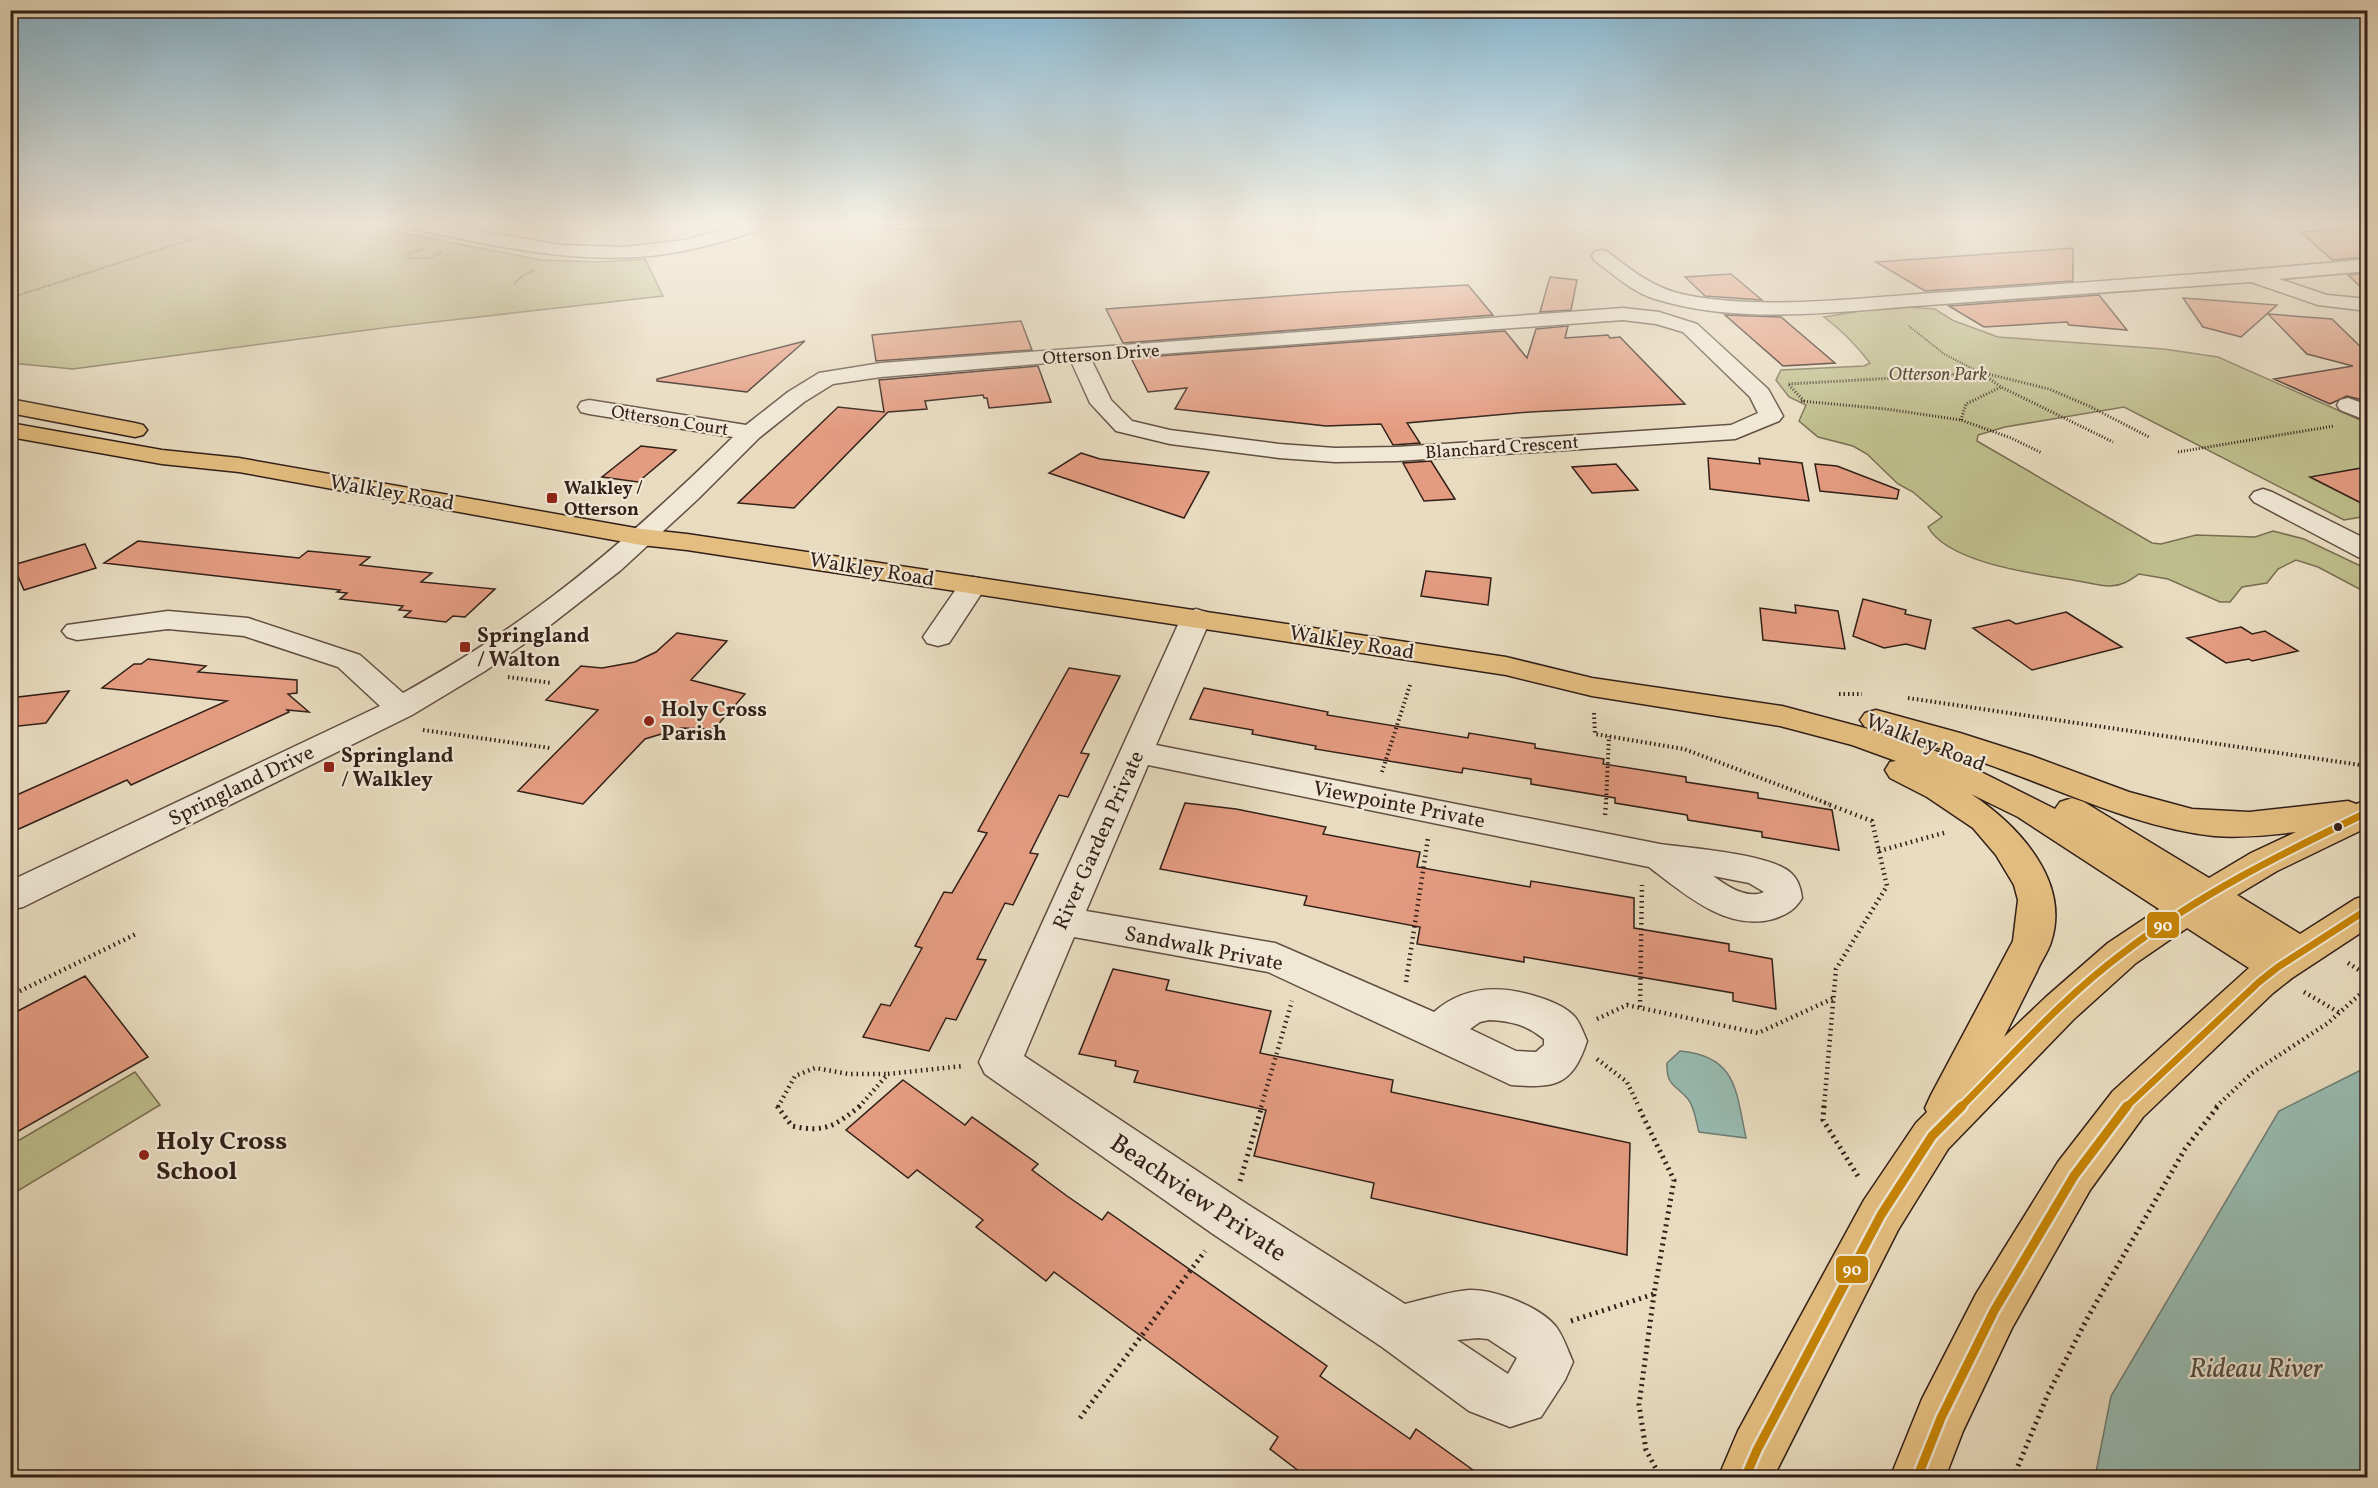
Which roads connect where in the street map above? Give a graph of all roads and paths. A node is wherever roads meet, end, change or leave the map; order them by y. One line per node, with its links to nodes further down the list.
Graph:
1 (30, 291): 5 (path)
2 (1654, 291): 3 (street)
3 (2033, 291)
4 (2297, 291): 6 (street)
5 (10, 298)
6 (2367, 305)
7 (1907, 324): 9 (path)
8 (1079, 356): 12 (street, Otterson Drive); 12 (street, Blanchard Crescent); 18 (street, Otterson Drive)
9 (1982, 373): 10 (path); 11 (path); 19 (path)
10 (2001, 387): 15 (path); 20 (path)
11 (1804, 401): 12 (path); 15 (path)
12 (1765, 403)
13 (10, 406): 23 (main road, Walkley Road)
14 (589, 407): 18 (street, Otterson Court)
15 (1961, 420): 22 (path)
16 (2334, 426): 21 (path)
17 (10, 430): 23 (main road, Walkley Road)
18 (751, 433): 25 (street, Otterson Drive)
19 (2149, 436)
20 (2113, 442)
21 (2178, 452)
22 (2042, 453)
23 (239, 465): 25 (main road, Walkley Road)
24 (2263, 497): 26 (street)
25 (641, 537): 27 (main road, Walkley Road); 39 (street, Springland Drive)
26 (2367, 551)
27 (973, 585): 28 (main road, Walkley Road); 30 (street)
28 (1196, 618): 31 (main road, Walkley Road); 42 (street, River Garden Private)
29 (77, 631): 39 (street)
30 (938, 637)
31 (1506, 666): 37 (main road, Walkley Road); 38 (main road, Walkley Road)
32 (503, 676): 33 (path)
33 (552, 683)
34 (1410, 685): 44 (path)
35 (1839, 693): 38 (path)
36 (1901, 697): 43 (path)
37 (1710, 705): 52 (main road, Walkley Road); 70 (main road)
38 (1868, 706): 46 (main road); 52 (main road, Walkley Road)
39 (409, 718): 41 (path); 51 (street, Springland Drive)
40 (1609, 736): 48 (path)
41 (550, 748)
42 (1137, 752): 44 (street, Viewpointe Private); 54 (street, River Garden Private)
43 (2367, 766)
44 (1373, 799): 45 (street, Viewpointe Private)
45 (1432, 810): 48 (street, Viewpointe Private); 65 (path)
46 (2367, 812): 52 (main road)
47 (1959, 829): 49 (path)
48 (1604, 845): 50 (street, Viewpointe Private)
49 (1879, 851)
50 (1652, 855): 63 (path)
51 (10, 897)
52 (2196, 902): 58 (main road, Walkley Road); 70 (main road)
53 (2367, 909): 58 (main road)
54 (1062, 921): 57 (street, Sandwalk Private); 68 (street, River Garden Private)
55 (136, 934): 61 (path)
56 (2349, 964): 59 (path)
57 (1301, 969): 65 (street, Sandwalk Private); 71 (path)
58 (2295, 971): 64 (path); 78 (main road)
59 (2367, 976)
60 (2367, 987): 64 (path)
61 (10, 996)
62 (1834, 998): 63 (path)
63 (1640, 1007): 67 (path)
64 (2340, 1013): 79 (path)
65 (1401, 1014): 66 (street, Sandwalk Private)
66 (1439, 1032): 67 (street); 67 (street, Sandwalk Private)
67 (1565, 1034): 72 (path)
68 (1000, 1062): 69 (path); 71 (street, Beachview Private)
69 (888, 1074): 69 (path)
70 (1932, 1136): 77 (main road)
71 (1230, 1219): 73 (street, Beachview Private); 75 (path)
72 (1654, 1294): 74 (path); 76 (path)
73 (1400, 1330): 74 (street); 74 (street, Beachview Private)
74 (1530, 1334)
75 (1080, 1418)
76 (1661, 1478)
77 (1746, 1478)
78 (1917, 1478)
79 (2013, 1478)

